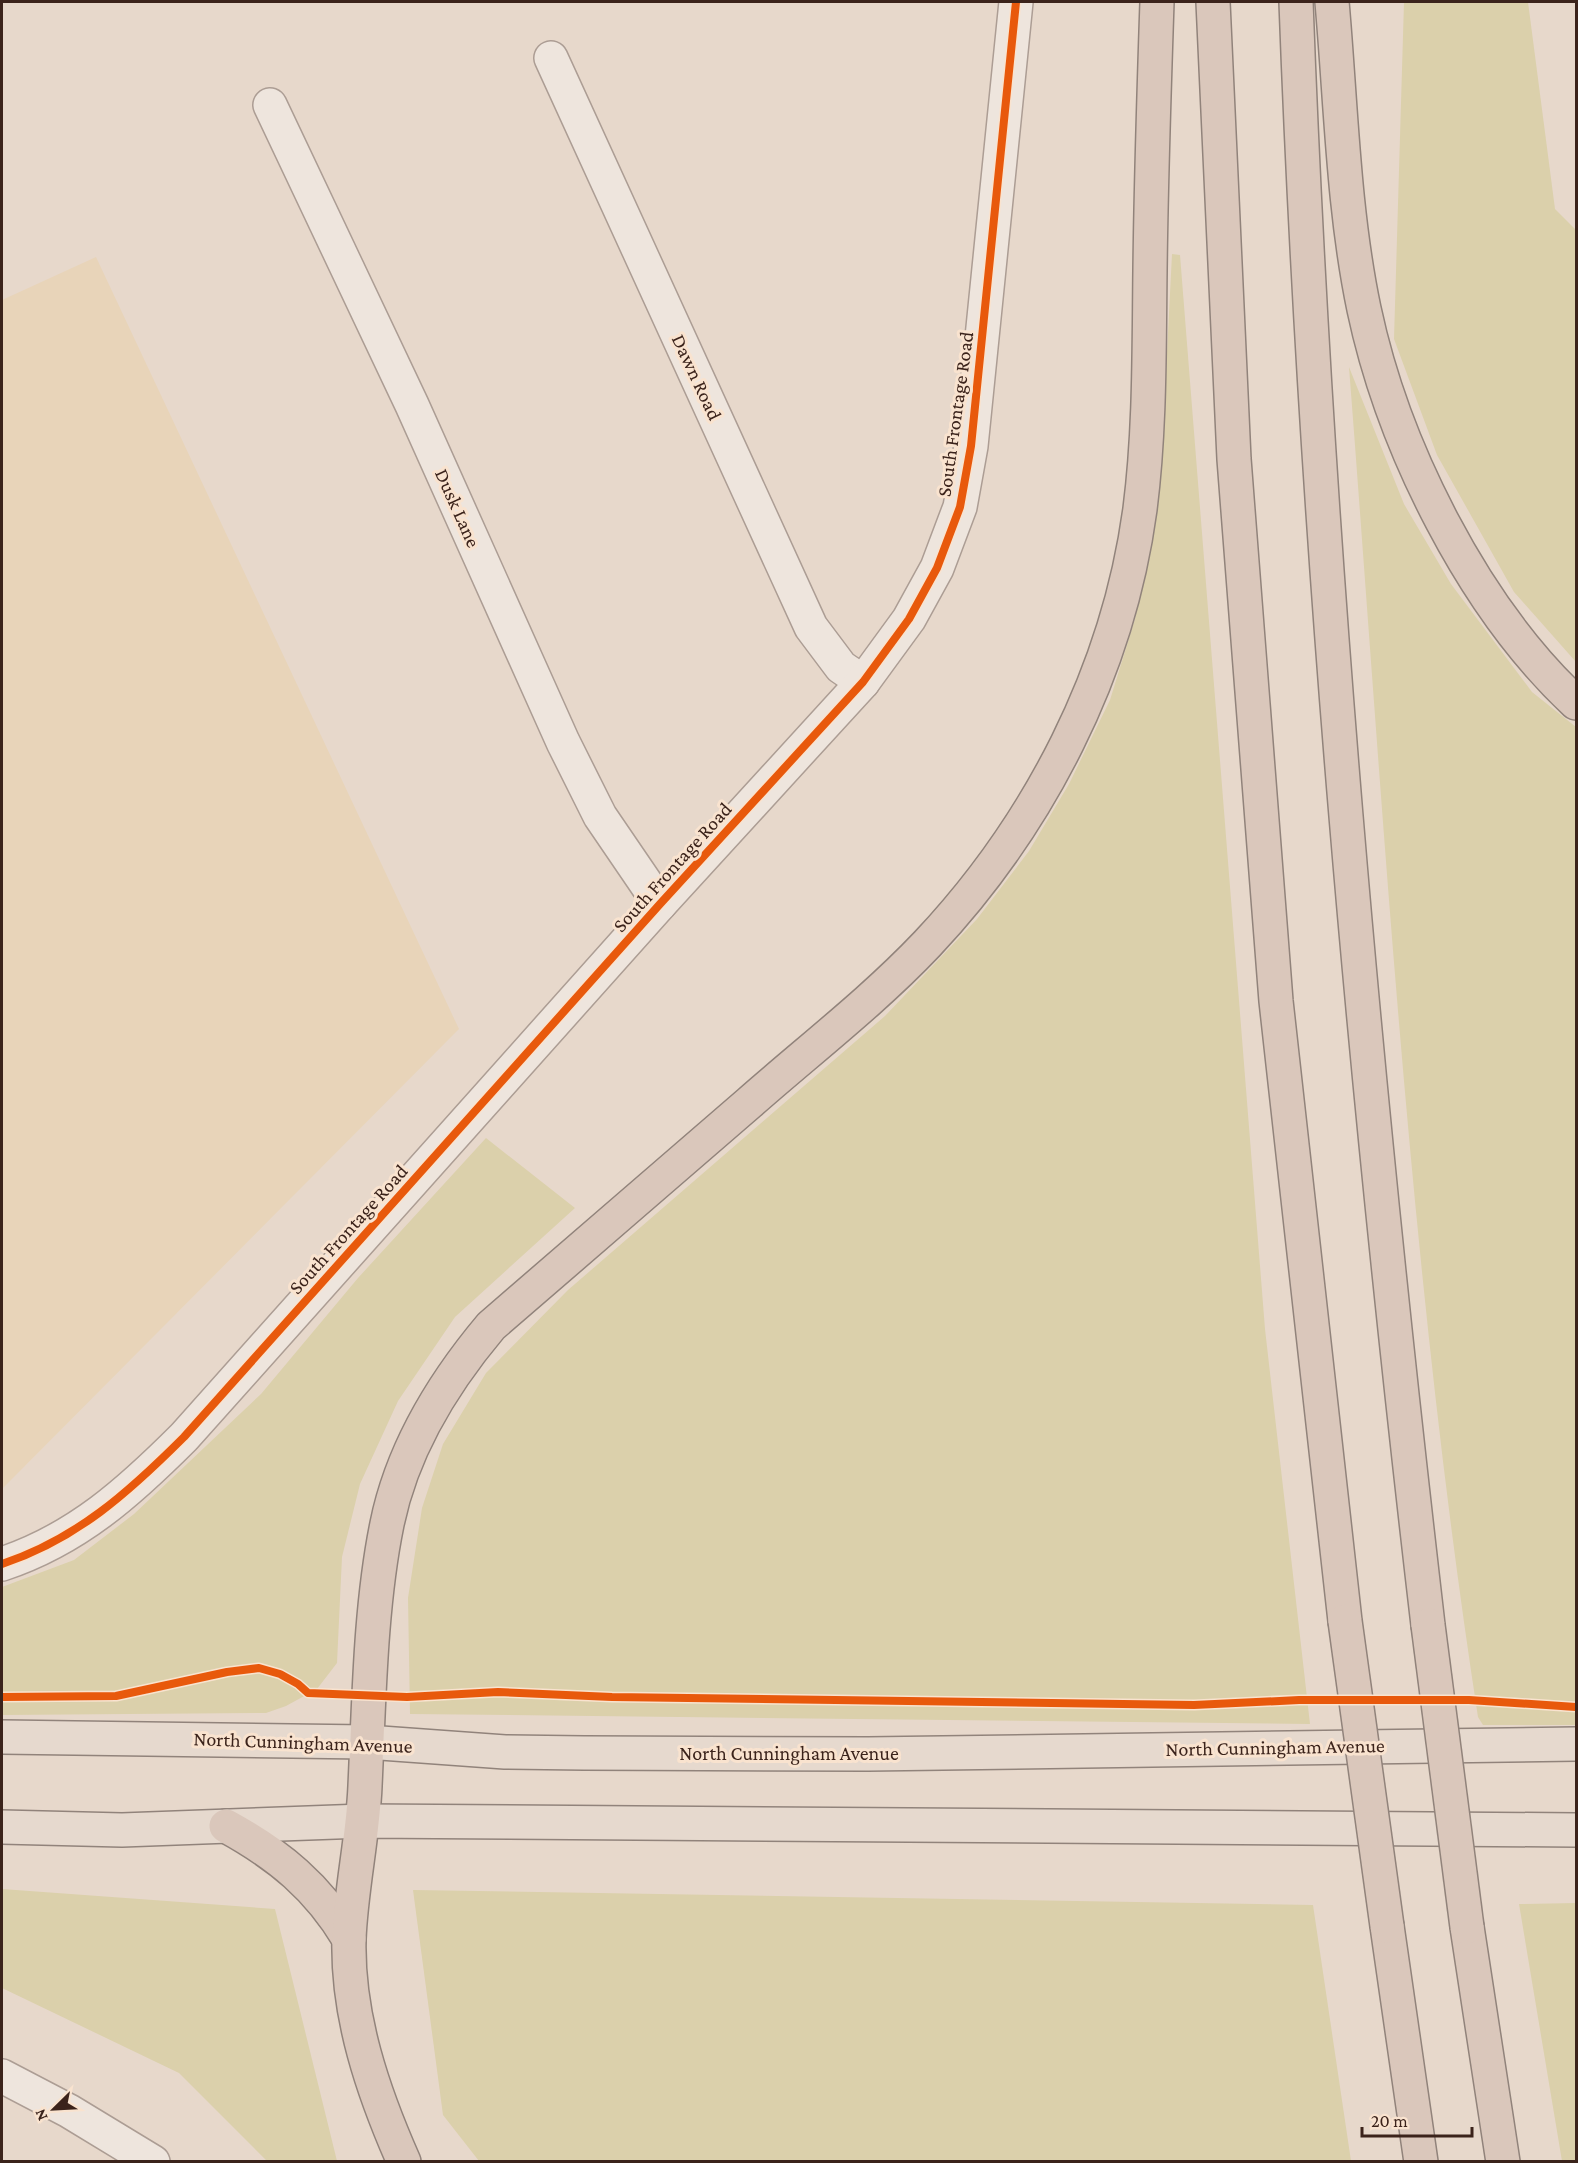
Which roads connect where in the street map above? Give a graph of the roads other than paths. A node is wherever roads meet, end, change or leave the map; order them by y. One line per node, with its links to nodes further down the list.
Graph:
1 (1016, 2): 8 (street, South Frontage Road)
2 (1157, 2): 13 (highway)
3 (1213, 2): 23 (highway, bridge)
4 (1296, 2): 24 (highway, bridge)
5 (1332, 2): 9 (highway)
6 (551, 58): 8 (street, Dawn Road)
7 (270, 105): 10 (street, Dusk Lane)
8 (862, 682): 10 (street, South Frontage Road)
9 (1576, 703)
10 (660, 904): 11 (street, South Frontage Road)
11 (2, 1564)
12 (2, 1737): 13 (main road, North Cunningham Avenue)
13 (367, 1742): 14 (main road, North Cunningham Avenue); 15 (highway)
14 (1576, 1744)
15 (363, 1821): 16 (main road); 18 (main road); 19 (highway)
16 (226, 1826): 17 (main road); 19 (highway)
17 (2, 1827)
18 (1576, 1830)
19 (349, 1939): 22 (highway)
20 (2, 2076): 21 (street)
21 (153, 2162)
22 (404, 2162)
23 (1420, 2162)
24 (1503, 2162)

